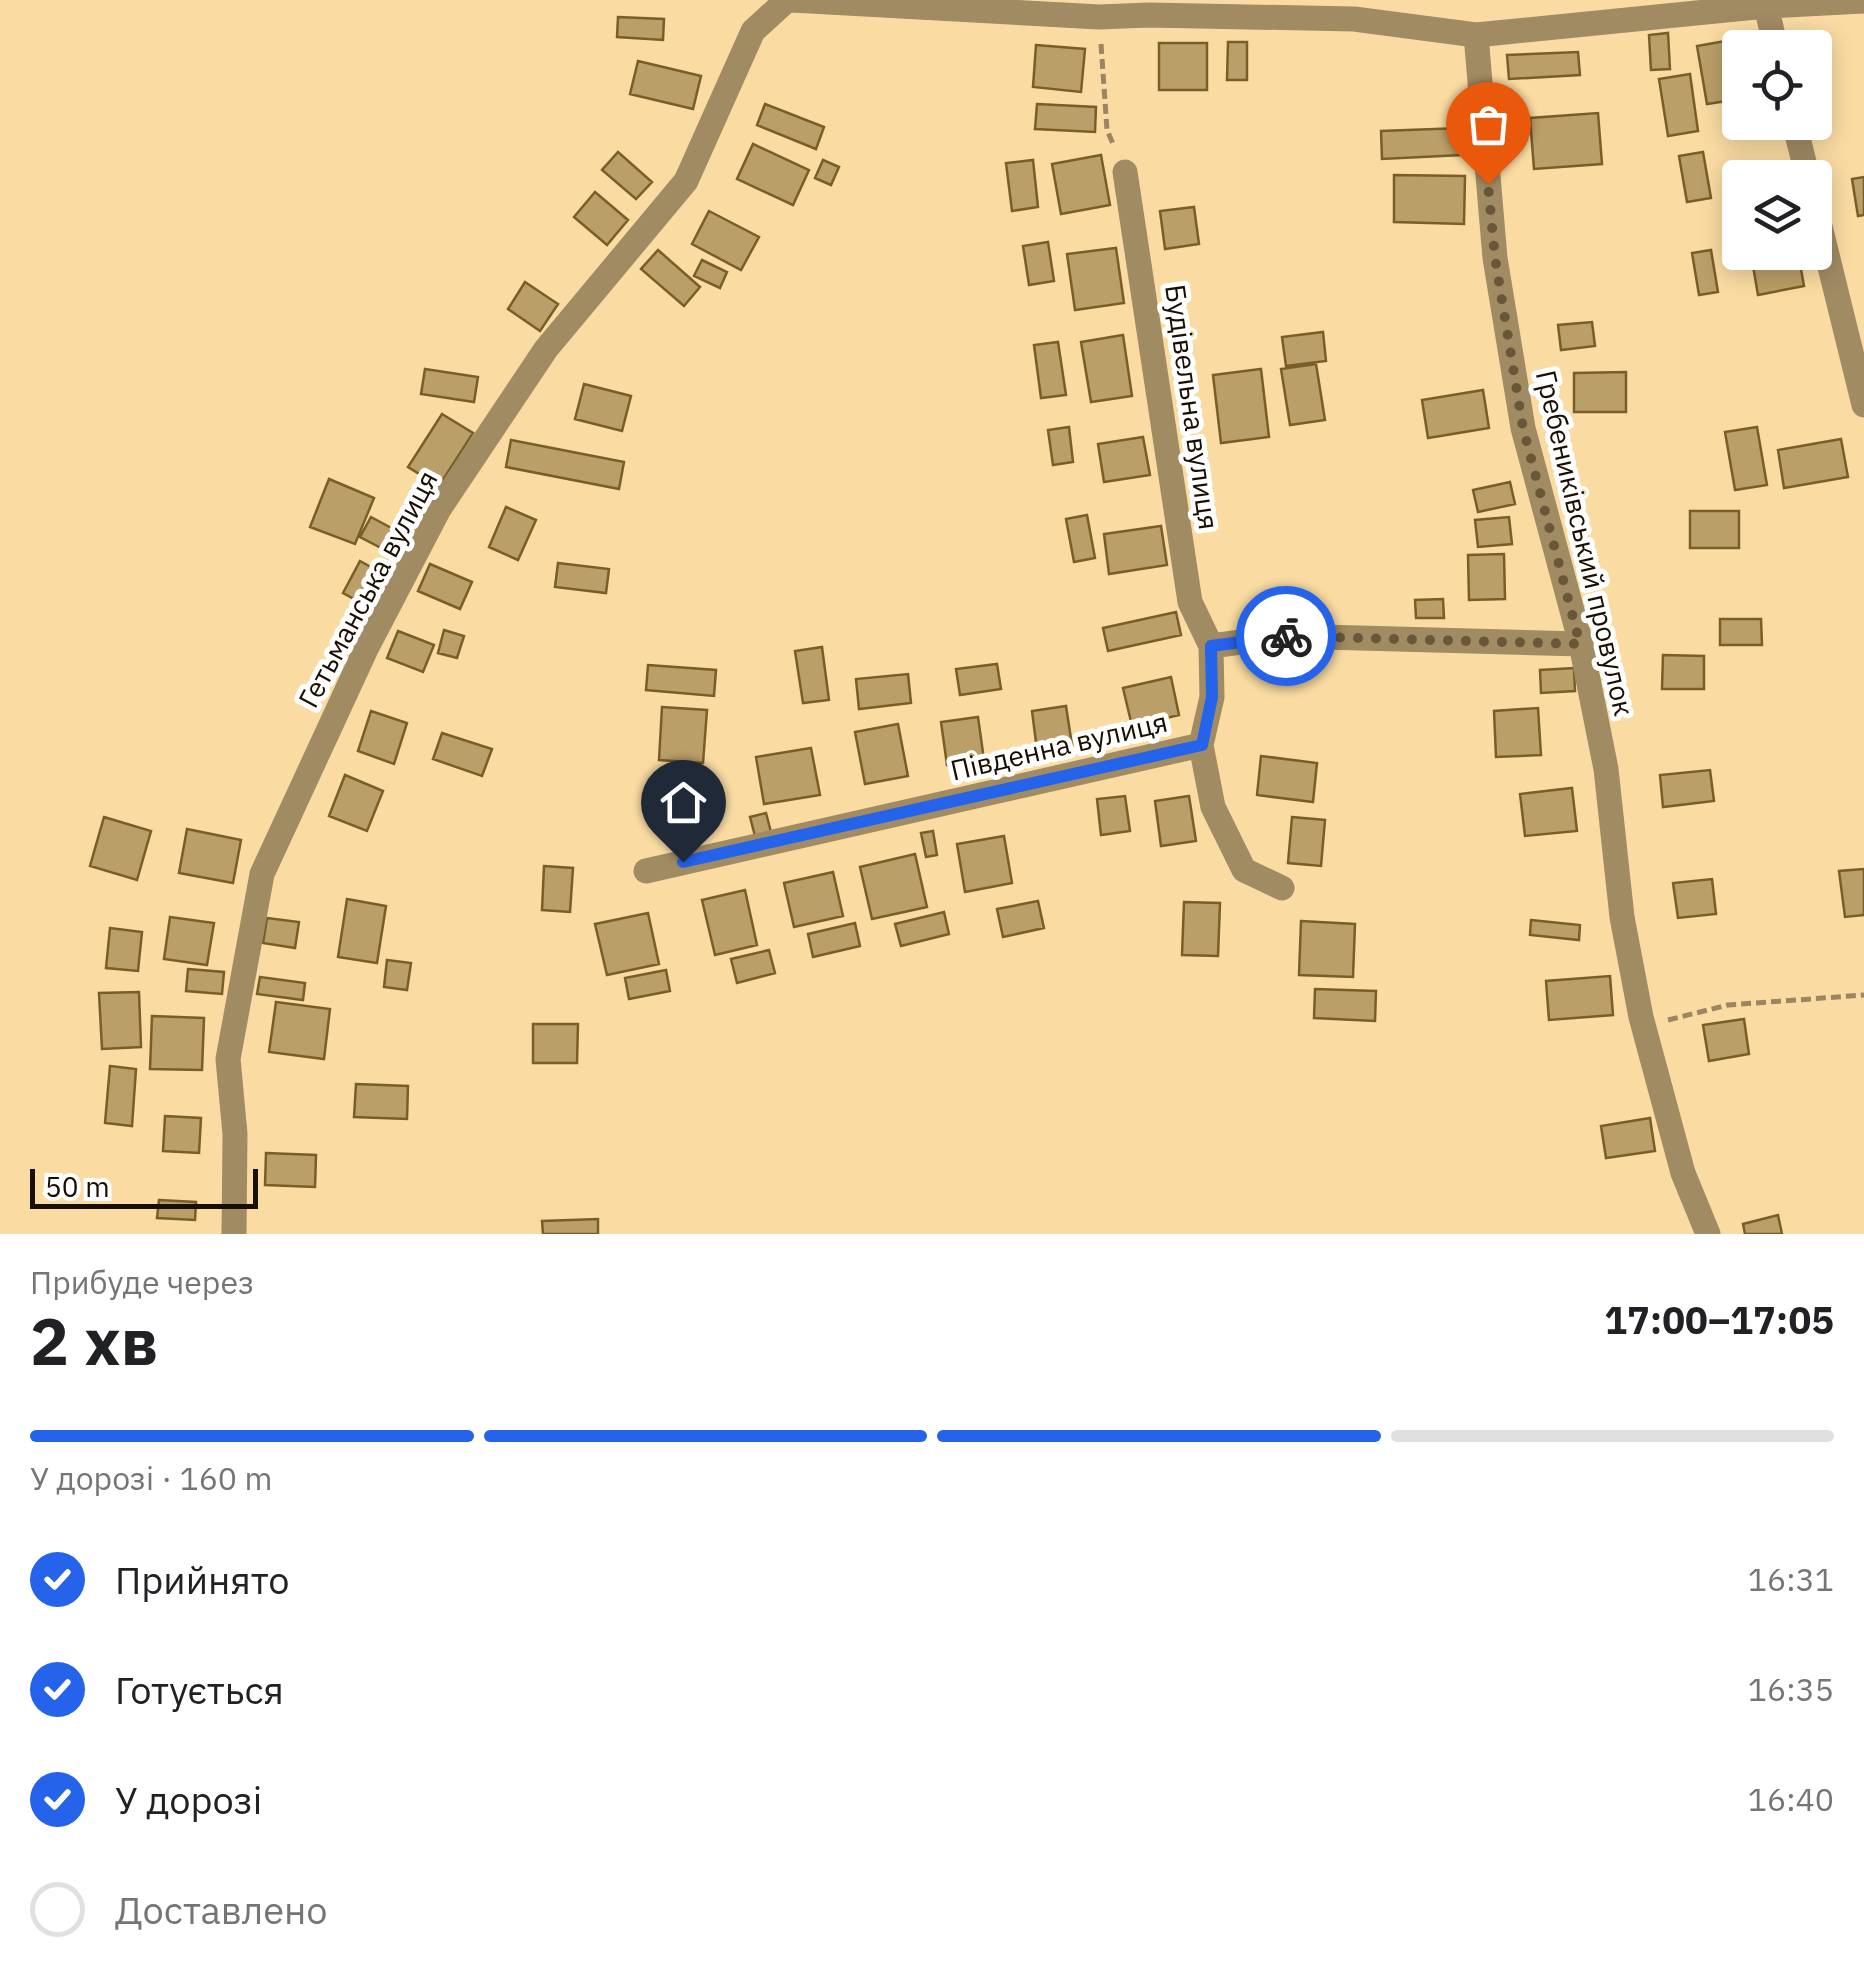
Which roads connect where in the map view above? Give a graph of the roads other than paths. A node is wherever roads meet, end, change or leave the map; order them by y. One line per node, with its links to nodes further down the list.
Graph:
1 (789, 0): 4 (street); 16 (street, Гетьманська вулиця)
2 (1864, 1): 3 (street)
3 (1766, 6): 5 (street); 6 (street)
4 (1149, 7): 7 (street)
5 (1598, 11): 7 (street)
6 (1772, 30)
7 (1476, 35): 11 (street, Гребениківський провулок)
8 (1125, 172): 12 (street, Будівельна вулиця)
9 (1831, 270): 10 (street)
10 (1864, 405)
11 (1580, 644): 12 (street); 17 (street, Гребениківський провулок)
12 (1211, 646): 13 (street, Південна вулиця)
13 (1202, 745): 14 (street, Південна вулиця); 15 (street)
14 (646, 870)
15 (1282, 888)
16 (234, 1234)
17 (1708, 1234)

